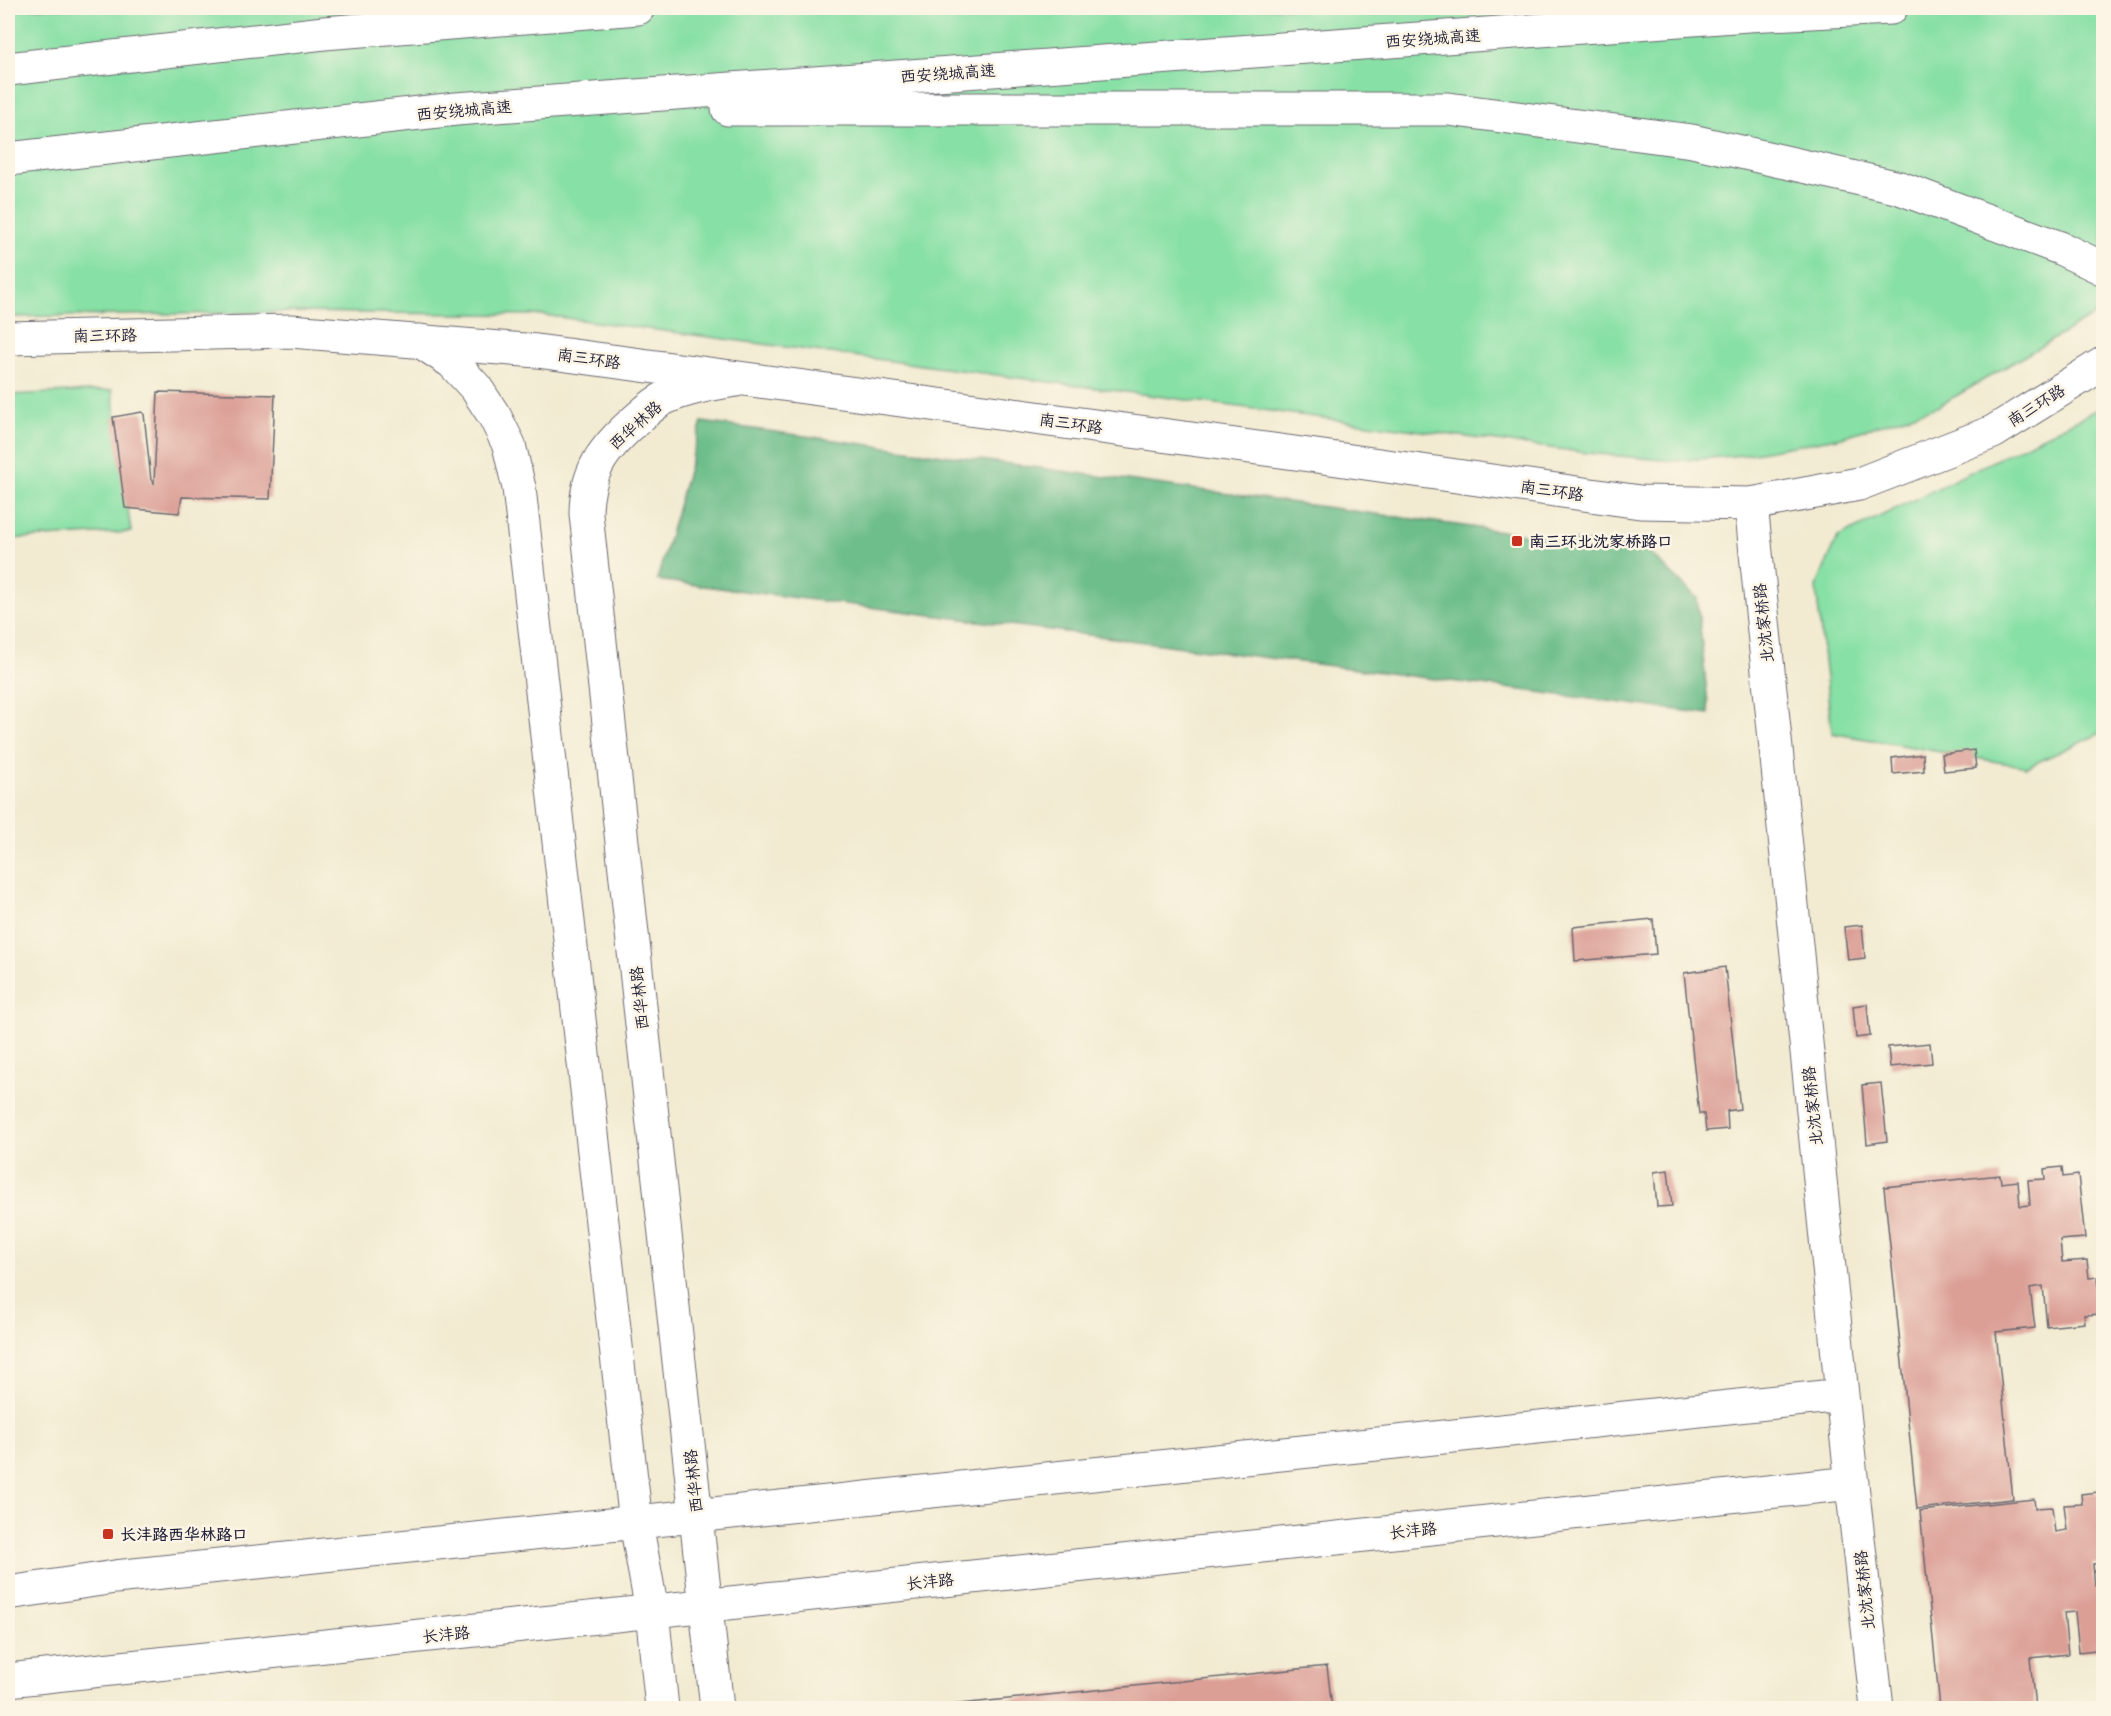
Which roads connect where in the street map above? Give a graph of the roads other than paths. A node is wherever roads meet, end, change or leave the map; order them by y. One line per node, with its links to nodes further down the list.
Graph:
1 (638, 8): 3 (main road)
2 (1891, 8): 4 (main road, 西安绕城高速)
3 (8, 69)
4 (456, 109): 5 (main road, 西安绕城高速); 6 (main road)
5 (8, 159)
6 (2103, 269)
7 (8, 338): 8 (main road, 南三环路)
8 (420, 341): 10 (main road, 南三环路); 15 (main road)
9 (2103, 363): 11 (main road, 南三环路)
10 (742, 378): 11 (main road, 南三环路); 14 (main road, 西华林路)
11 (1751, 504): 12 (main road, 北沈家桥路)
12 (1842, 1395): 13 (main road, 北沈家桥路); 14 (main road)
13 (1852, 1484): 17 (main road, 长沣路); 22 (main road, 北沈家桥路)
14 (697, 1515): 15 (main road); 17 (main road, 西华林路)
15 (636, 1523): 16 (main road); 18 (main road)
16 (8, 1593)
17 (706, 1605): 18 (main road, 长沣路); 21 (main road, 西华林路)
18 (652, 1611): 19 (main road, 长沣路); 20 (main road)
19 (8, 1680)
20 (662, 1708)
21 (717, 1708)
22 (1878, 1708)

